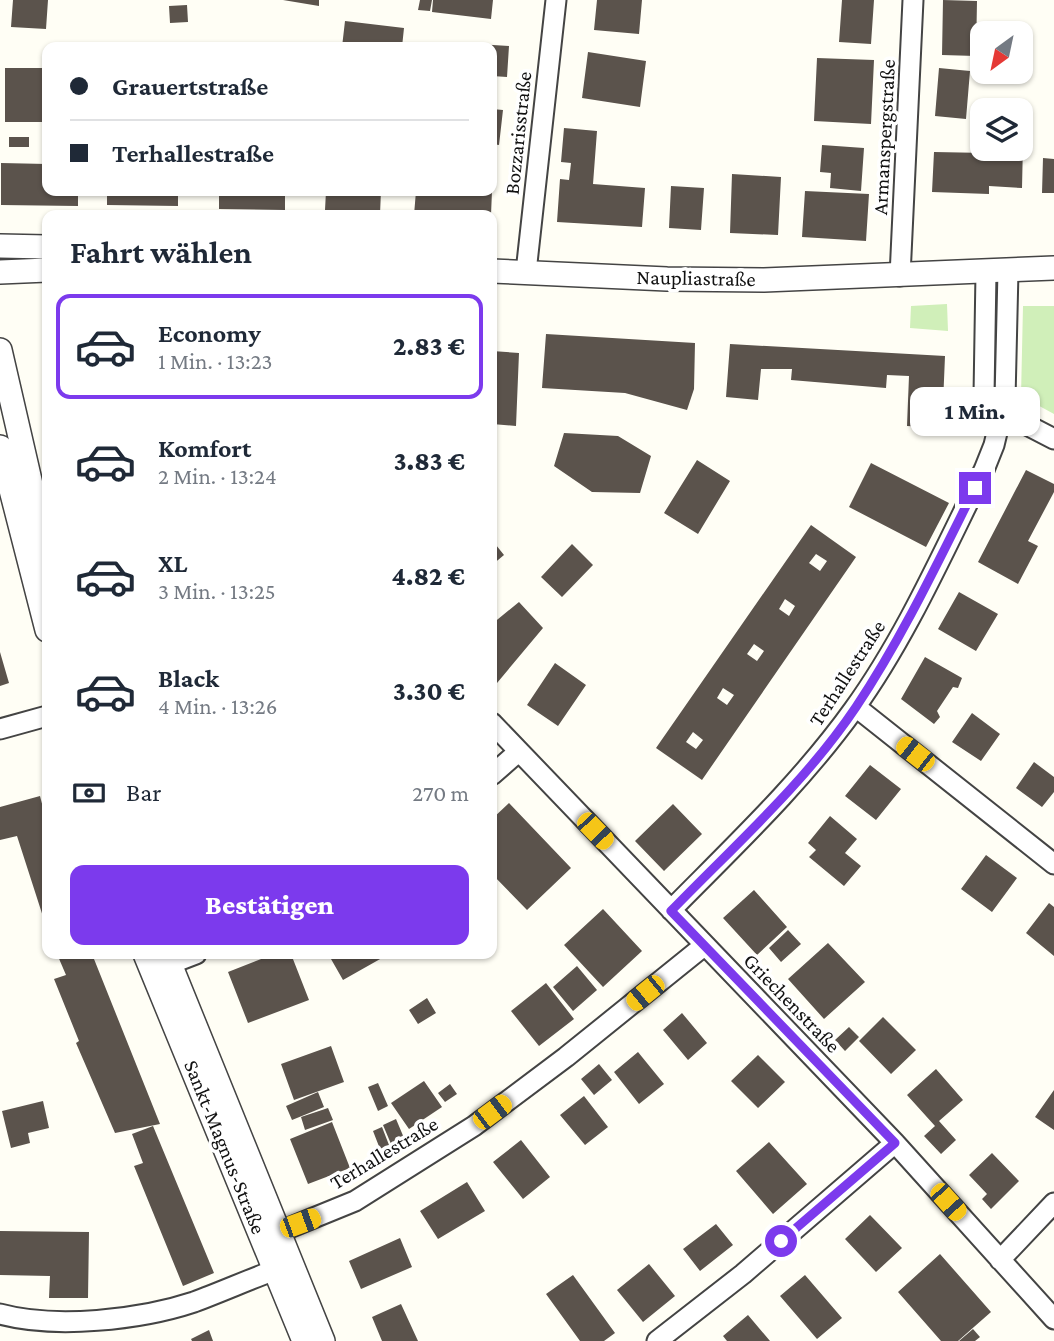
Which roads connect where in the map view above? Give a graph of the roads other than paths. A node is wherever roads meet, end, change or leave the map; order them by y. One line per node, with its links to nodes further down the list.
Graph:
1 (556, 0): 9 (street, Bozzarisstraße)
2 (913, 0): 11 (street, Armanspergstraße)
3 (0, 246): 4 (street)
4 (42, 247)
5 (1054, 268): 10 (street, Naupliastraße)
6 (42, 270): 8 (street)
7 (497, 271): 9 (street, Naupliastraße)
8 (0, 272)
9 (526, 272): 11 (street, Naupliastraße)
10 (997, 272): 11 (street, Naupliastraße); 13 (street)
11 (901, 276)
12 (0, 349): 16 (street)
13 (1001, 419): 14 (street); 18 (street, Terhallestraße)
14 (1054, 439)
15 (0, 447): 17 (street)
16 (42, 532)
17 (42, 611)
18 (856, 707): 24 (street); 25 (street, Terhallestraße)
19 (42, 717): 20 (street)
20 (0, 729)
21 (497, 729): 22 (street, Griechenstraße)
22 (518, 752): 23 (street); 25 (street, Griechenstraße)
23 (497, 771)
24 (1054, 863)
25 (671, 911): 26 (street, Griechenstraße)
26 (705, 945): 29 (street, Griechenstraße); 31 (street, Terhallestraße)
27 (147, 959): 33 (street, Sankt-Magnus-Straße)
28 (168, 959): 31 (street, Sankt-Magnus-Straße)
29 (895, 1143): 32 (street, Griechenstraße); 38 (street)
30 (1054, 1203): 32 (street)
31 (279, 1232): 37 (street, Sankt-Magnus-Straße)
32 (1000, 1260): 35 (street, Griechenstraße)
33 (275, 1269): 34 (street); 36 (street, Sankt-Magnus-Straße)
34 (0, 1314)
35 (1054, 1319)
36 (304, 1341)
37 (323, 1341)
38 (657, 1341)

